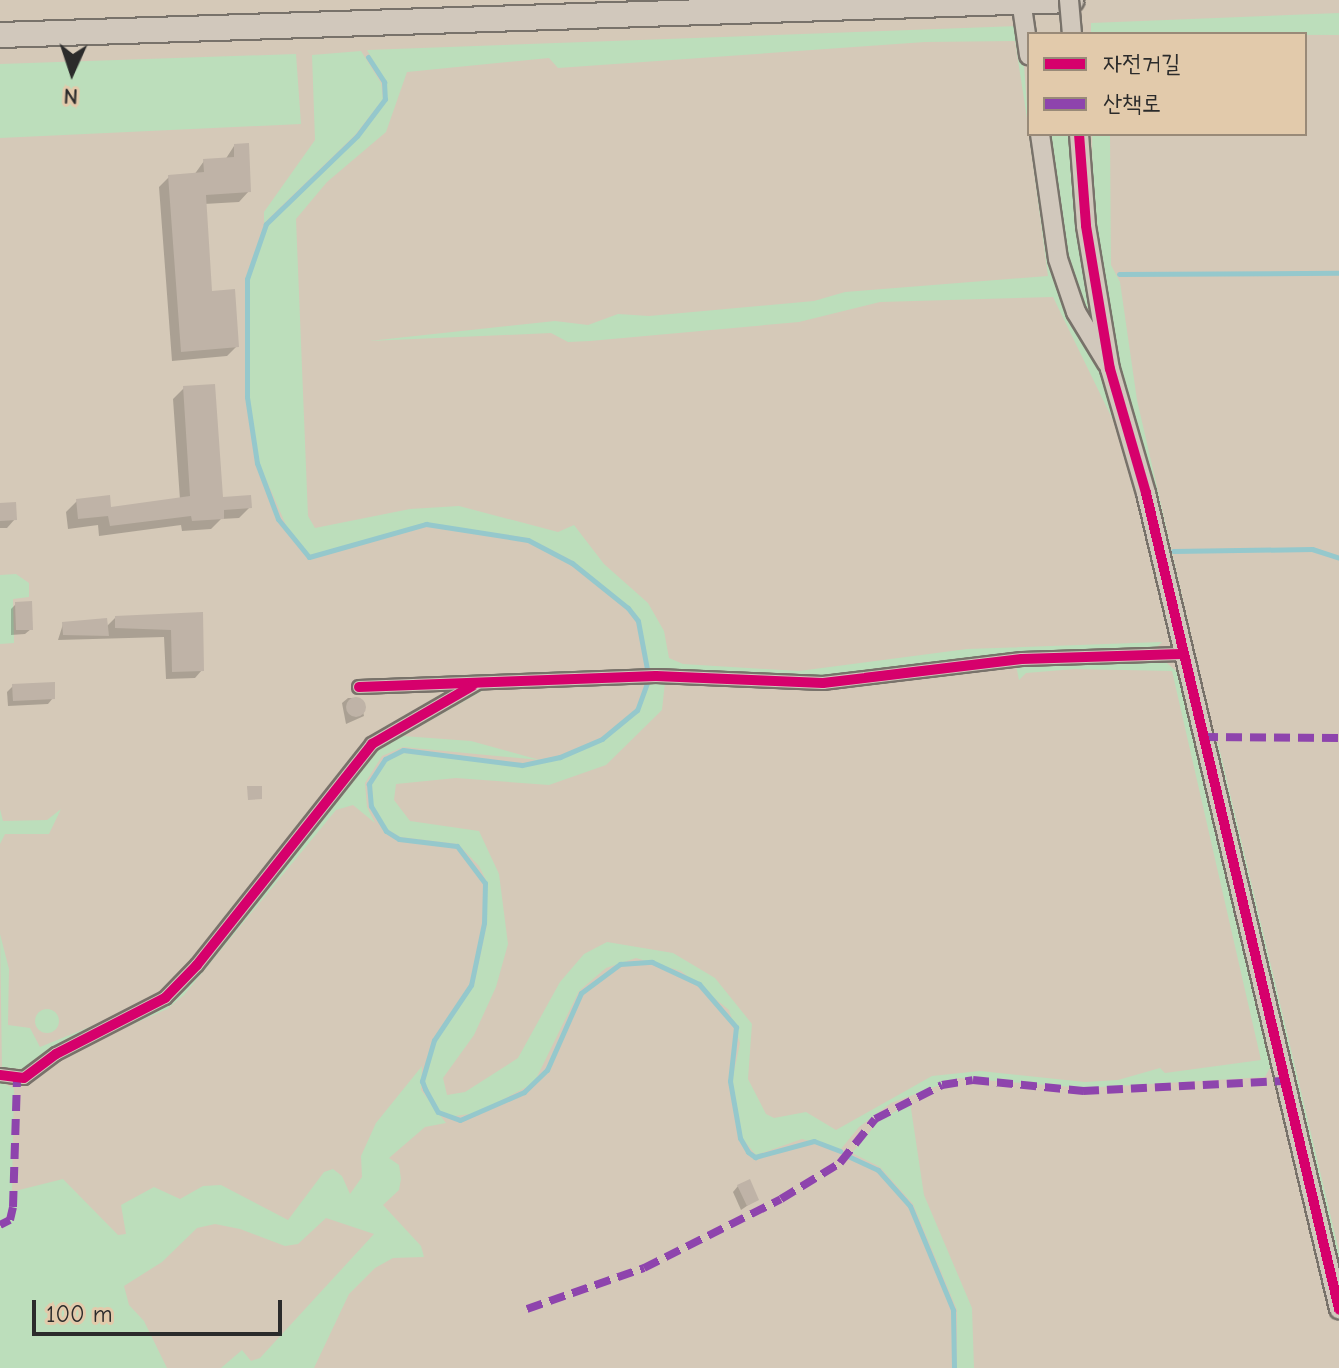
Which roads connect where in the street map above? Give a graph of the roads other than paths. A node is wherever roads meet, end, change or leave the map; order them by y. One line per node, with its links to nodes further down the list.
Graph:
1 (1070, 0): 2 (highway); 3 (street, bridge)
2 (1022, 1): 4 (highway); 5 (street)
3 (1072, 32)
4 (0, 35)
5 (1027, 40)
6 (1040, 136): 8 (street)
7 (1079, 136): 8 (street)
8 (1110, 369): 9 (street)
9 (1181, 654): 10 (street); 13 (street)
10 (479, 682): 11 (street); 12 (street)
11 (359, 687)
12 (0, 1075)
13 (1339, 1309)

